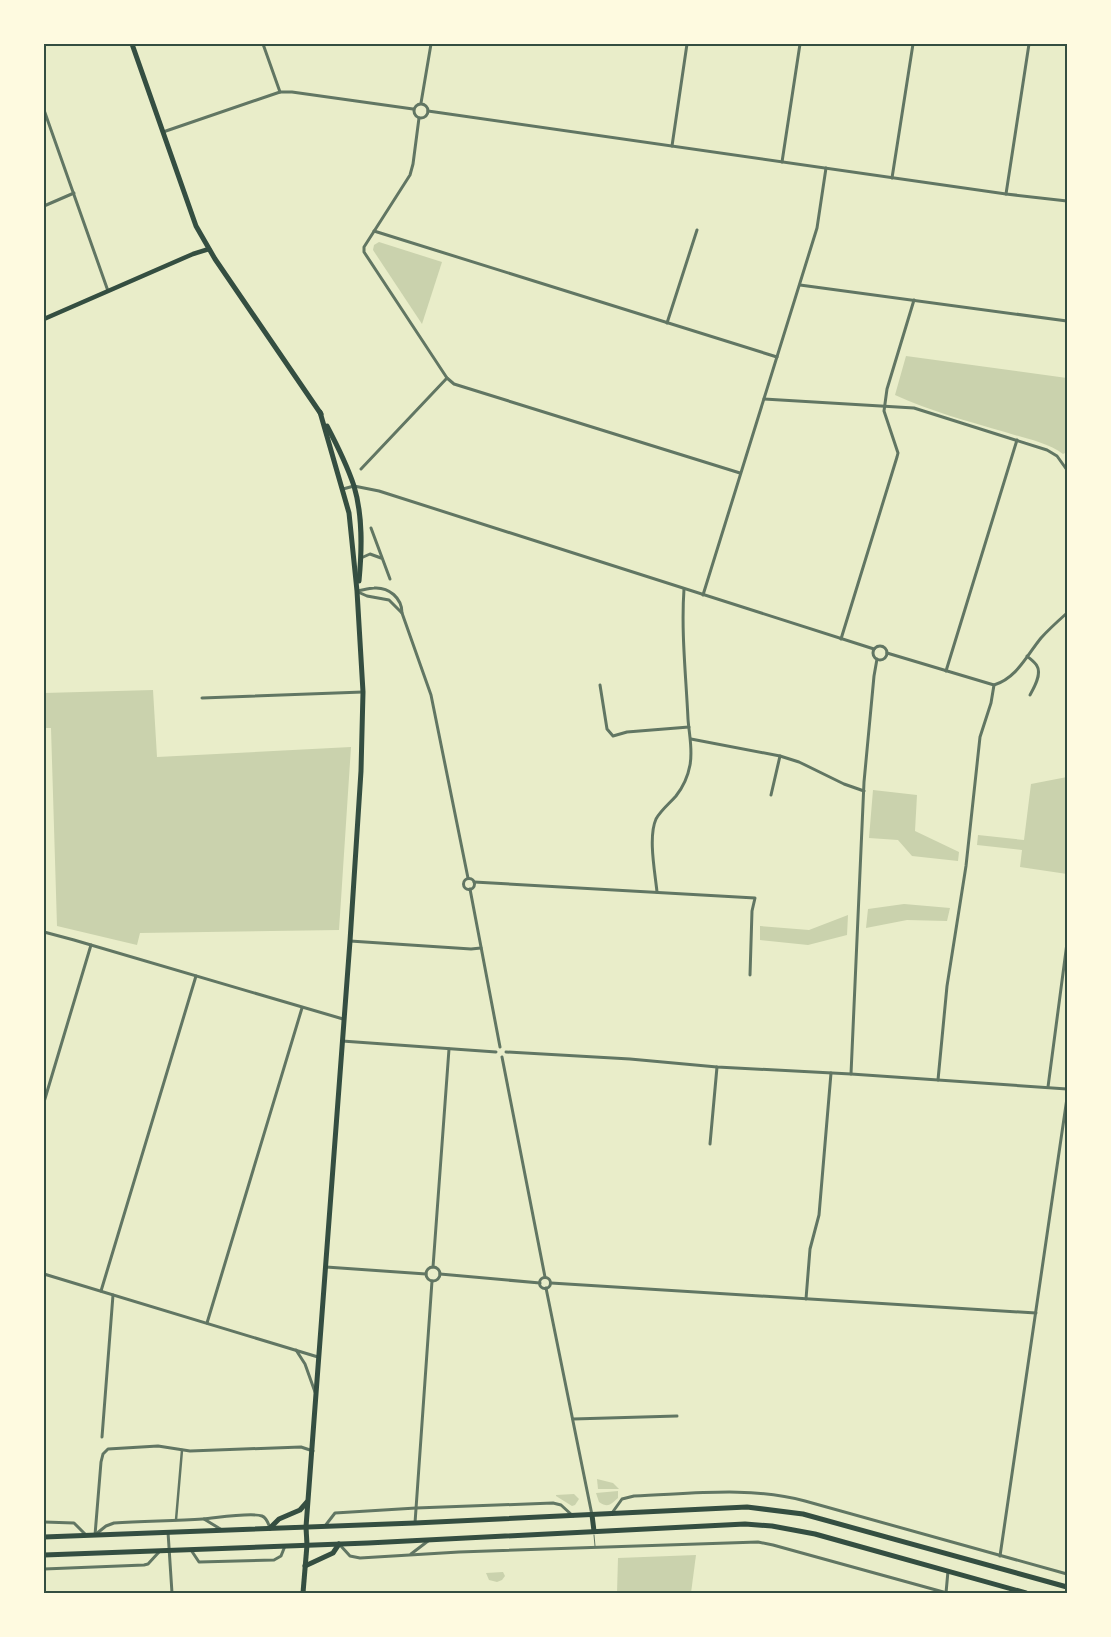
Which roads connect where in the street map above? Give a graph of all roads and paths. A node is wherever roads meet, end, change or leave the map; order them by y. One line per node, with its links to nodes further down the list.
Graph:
1 (132, 44): 14 (main road)
2 (263, 44): 8 (street)
3 (431, 44): 9 (street)
4 (687, 44): 15 (street)
5 (800, 44): 16 (street)
6 (913, 44): 18 (street)
7 (1029, 44): 20 (street)
8 (280, 92): 10 (street); 14 (street)
9 (421, 103): 10 (street); 12 (street)
10 (413, 108): 13 (street)
11 (44, 110): 19 (street)
12 (428, 111): 13 (street); 15 (street)
13 (419, 118): 24 (street)
14 (162, 132): 25 (main road)
15 (672, 146): 16 (street)
16 (782, 162): 17 (street)
17 (826, 168): 18 (street); 26 (street)
18 (892, 178): 20 (street)
19 (74, 193): 22 (street); 27 (street)
20 (1006, 194): 21 (street)
21 (1067, 201)
22 (44, 206)
23 (697, 230): 31 (street)
24 (374, 231): 31 (street); 33 (street)
25 (209, 249): 27 (main road); 36 (main road)
26 (800, 285): 28 (street); 32 (street)
27 (108, 291): 29 (main road)
28 (914, 300): 30 (street); 35 (street)
29 (44, 319)
30 (1067, 321)
31 (668, 323): 32 (street)
32 (776, 358): 34 (street)
33 (447, 378): 38 (street); 40 (street)
34 (764, 398): 35 (street); 40 (street)
35 (886, 406): 37 (street); 52 (street)
36 (320, 412): 41 (main road); 42 (main road)
37 (1017, 440): 39 (street); 57 (street)
38 (361, 469)
39 (1067, 470)
40 (740, 473): 49 (street)
41 (354, 486): 42 (street); 44 (main road); 47 (street)
42 (343, 489): 48 (main road)
43 (371, 528): 45 (street)
44 (361, 558): 45 (street); 48 (main road)
45 (381, 558): 46 (street)
46 (390, 579)
47 (684, 589): 49 (street); 63 (street)
48 (358, 591): 50 (street); 50 (street); 60 (main road)
49 (703, 595): 52 (street)
50 (402, 613): 68 (street)
51 (1067, 613): 55 (street)
52 (841, 639): 53 (street)
53 (874, 649): 54 (street); 56 (street)
54 (887, 653): 56 (street); 57 (street)
55 (1027, 656): 59 (street); 61 (street)
56 (877, 659): 66 (street)
57 (946, 671): 59 (street)
58 (600, 685): 63 (street)
59 (994, 686): 90 (street)
60 (363, 692): 62 (street); 73 (main road)
61 (1030, 695)
62 (202, 698)
63 (688, 727): 64 (street)
64 (691, 739): 65 (street); 71 (street)
65 (780, 756): 66 (street); 67 (street)
66 (864, 791): 89 (street)
67 (771, 795)
68 (468, 878): 69 (street); 70 (street)
69 (474, 882): 70 (street); 71 (street)
70 (470, 889): 76 (street)
71 (657, 892): 77 (street)
72 (44, 932): 75 (street)
73 (350, 941): 76 (street); 80 (main road)
74 (1067, 944): 91 (street)
75 (91, 945): 78 (street); 94 (street)
76 (481, 948): 82 (street)
77 (750, 975)
78 (196, 976): 79 (street); 106 (street)
79 (302, 1008): 80 (street); 110 (street)
80 (344, 1019): 81 (main road)
81 (342, 1042): 83 (street); 97 (main road)
82 (500, 1047): 84 (street); 85 (street)
83 (449, 1049): 84 (street); 96 (street)
84 (496, 1052): 86 (street)
85 (506, 1052): 86 (street); 87 (street)
86 (502, 1057): 101 (street)
87 (717, 1067): 88 (street); 95 (street)
88 (831, 1073): 89 (street); 108 (street)
89 (851, 1074): 90 (street)
90 (938, 1080): 91 (street)
91 (1048, 1087): 92 (street)
92 (1067, 1089)
93 (1067, 1098): 109 (street)
94 (44, 1102)
95 (710, 1144)
96 (433, 1267): 99 (street); 100 (street)
97 (326, 1268): 99 (street); 112 (main road)
98 (44, 1274): 106 (street)
99 (426, 1274): 102 (street)
100 (440, 1274): 102 (street); 103 (street)
101 (545, 1277): 103 (street); 104 (street)
102 (432, 1281): 120 (street)
103 (540, 1283): 105 (street)
104 (551, 1283): 105 (street); 108 (street)
105 (546, 1288): 115 (street)
106 (101, 1291): 107 (street)
107 (113, 1295): 110 (street); 116 (street)
108 (806, 1299): 109 (street)
109 (1036, 1313): 147 (street)
110 (207, 1323): 111 (street)
111 (295, 1350): 112 (street); 113 (street)
112 (319, 1357): 113 (main road)
113 (316, 1395): 118 (main road)
114 (677, 1416): 115 (street)
115 (573, 1419): 122 (street)
116 (102, 1438)
117 (182, 1450): 118 (street); 125 (street); 135 (street)
118 (312, 1451): 119 (main road)
119 (308, 1501): 129 (main road); 130 (main road)
120 (416, 1508): 123 (street); 127 (street); 128 (street)
121 (612, 1514): 122 (main road); 147 (street); 152 (main road)
122 (592, 1515): 123 (main road); 132 (main road)
123 (573, 1516): 127 (main road)
124 (203, 1519): 125 (street); 130 (street); 131 (street)
125 (176, 1520): 135 (street)
126 (44, 1522): 134 (street)
127 (415, 1523): 128 (main road)
128 (324, 1526): 129 (main road)
129 (306, 1527): 130 (main road); 139 (main road)
130 (270, 1528): 131 (main road)
131 (223, 1530): 133 (main road)
132 (594, 1531): 137 (main road); 141 (lane); 150 (main road)
133 (168, 1532): 135 (main road); 144 (street)
134 (87, 1535): 135 (main road); 136 (main road)
135 (95, 1535)
136 (44, 1537)
137 (430, 1540): 138 (main road); 146 (street)
138 (339, 1544): 139 (main road); 146 (street); 148 (main road)
139 (307, 1545): 140 (main road); 148 (main road)
140 (285, 1546): 142 (main road); 142 (street)
141 (595, 1549): 146 (street); 155 (street)
142 (191, 1550): 144 (main road)
143 (159, 1551): 144 (main road); 145 (main road); 149 (street)
144 (170, 1551): 153 (street)
145 (44, 1555)
146 (409, 1555)
147 (1000, 1556): 151 (street)
148 (305, 1566): 154 (main road)
149 (44, 1569)
150 (948, 1571): 155 (street); 156 (main road)
151 (1067, 1574)
152 (1067, 1587)
153 (172, 1593)
154 (303, 1593)
155 (946, 1593)
156 (1026, 1593)

